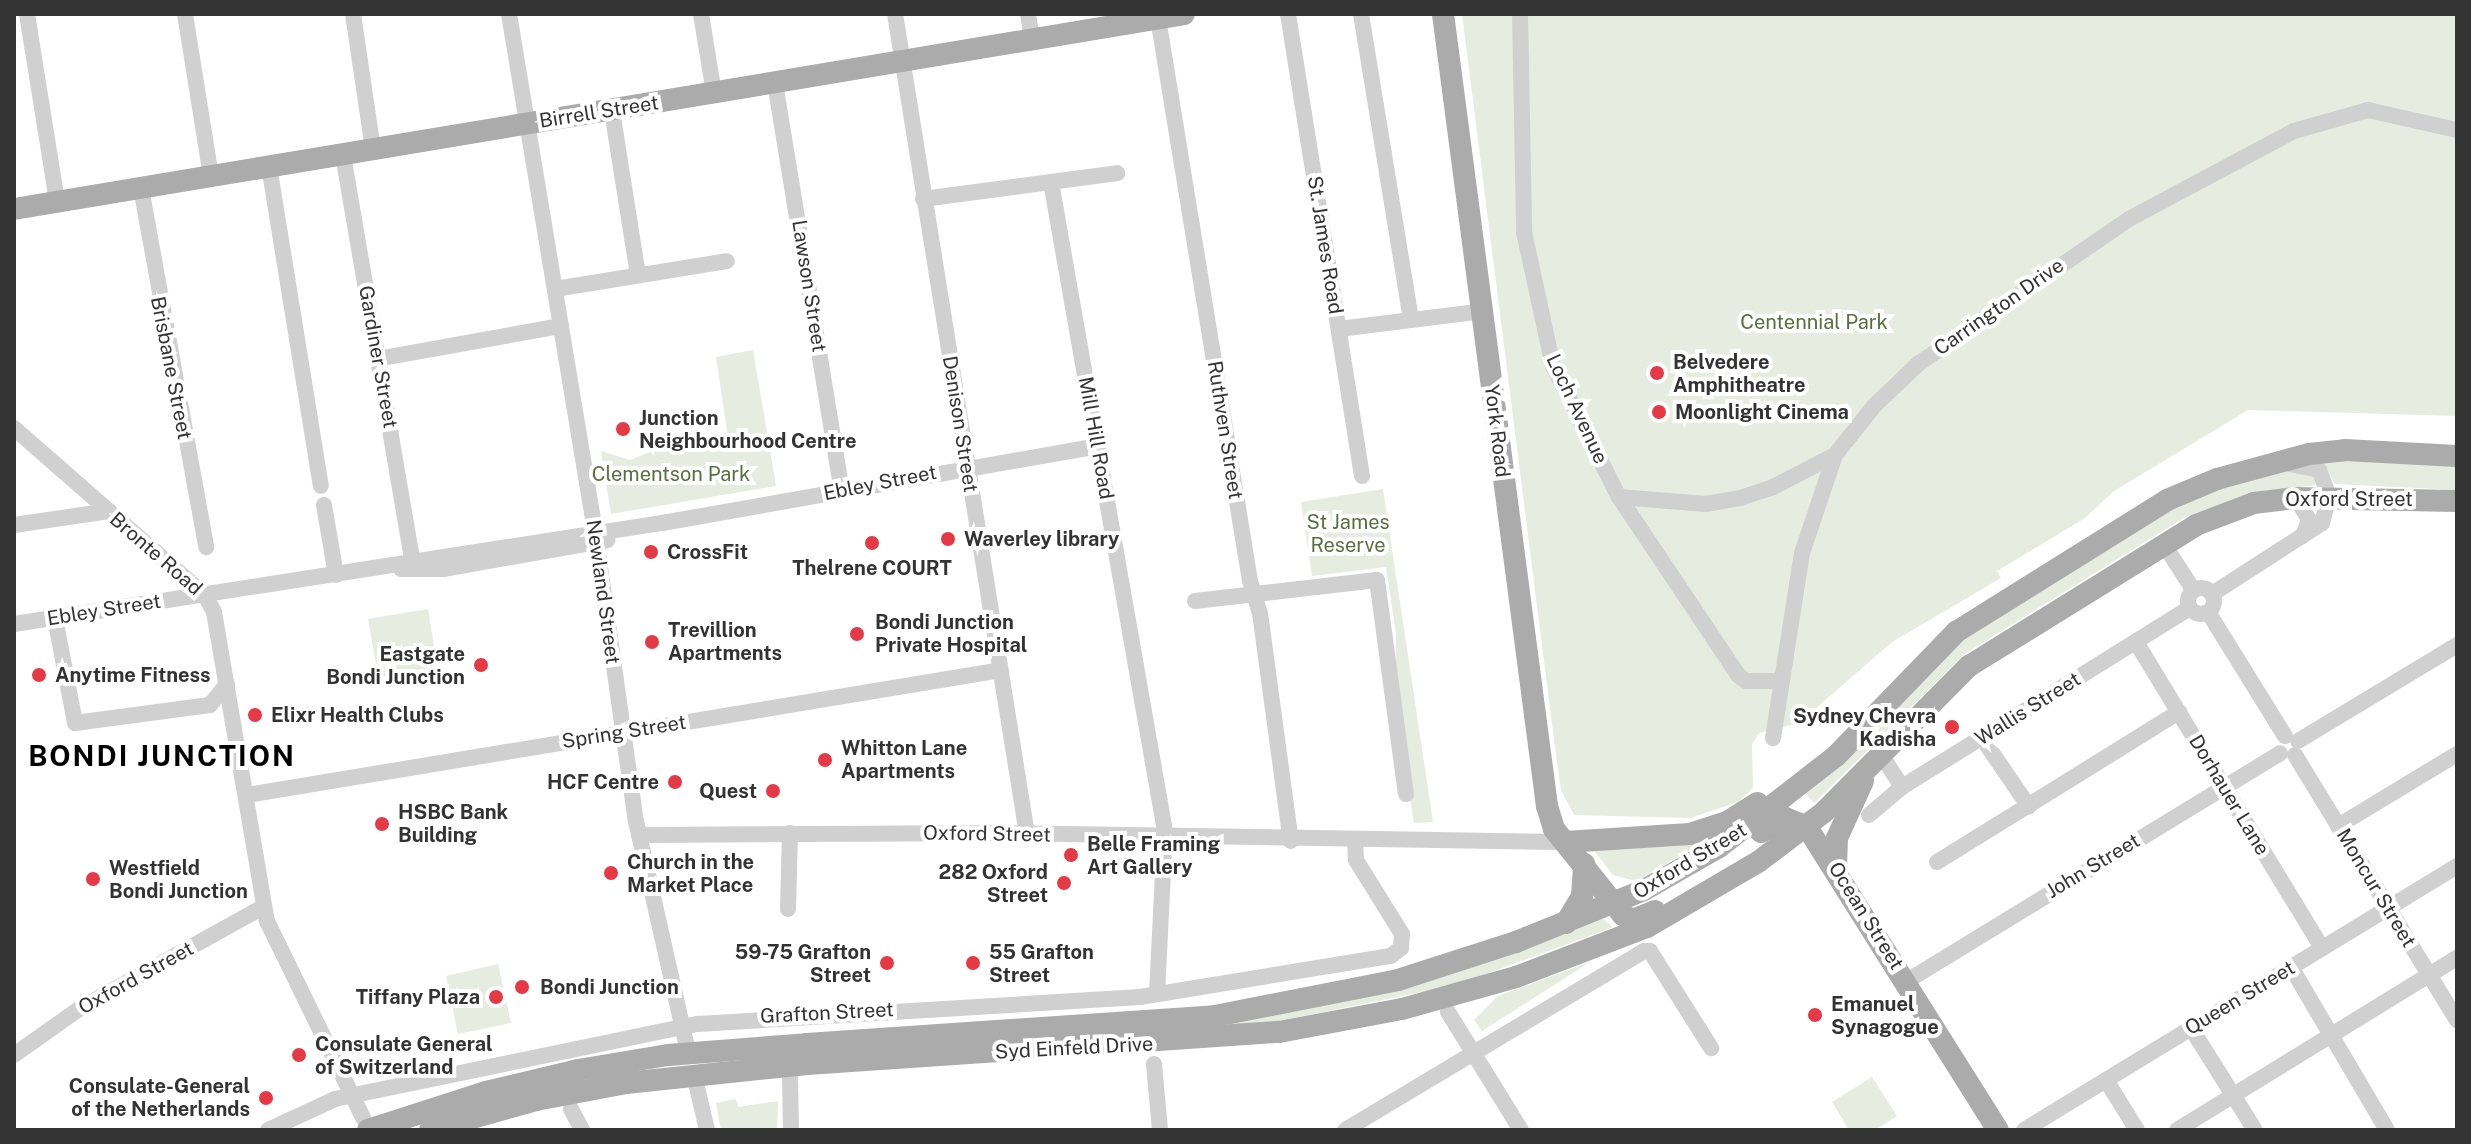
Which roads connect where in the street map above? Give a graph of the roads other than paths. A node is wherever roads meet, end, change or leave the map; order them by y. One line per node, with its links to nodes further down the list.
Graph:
1 (27, 14): 29 (street)
2 (185, 14): 25 (street)
3 (353, 14): 21 (street)
4 (509, 14): 19 (street, Newland Street)
5 (701, 14): 17 (street)
6 (895, 14): 15 (street, Denison Street)
7 (1028, 14): 14 (street)
8 (1184, 14): 13 (main road, Birrell Street)
9 (1288, 14): 37 (street, St. James Road)
10 (1361, 14): 35 (street)
11 (1443, 14): 34 (main road, York Road)
12 (1520, 14): 49 (street, Loch Avenue)
13 (1158, 18): 14 (main road, Birrell Street); 63 (street, Ruthven Street)
14 (1032, 39): 15 (main road, Birrell Street)
15 (903, 60): 16 (main road, Birrell Street); 28 (street, Denison Street)
16 (775, 83): 17 (main road, Birrell Street); 47 (street, Lawson Street)
17 (714, 93): 18 (main road, Birrell Street)
18 (612, 111): 19 (main road, Birrell Street); 32 (street)
19 (527, 124): 21 (main road, Birrell Street); 33 (street, Newland Street)
20 (2457, 130): 41 (street, Carrington Drive)
21 (373, 150): 22 (main road, Birrell Street)
22 (343, 155): 23 (main road, Birrell Street); 38 (street, Gardiner Street)
23 (269, 166): 25 (main road, Birrell Street); 46 (street)
24 (1117, 173): 26 (street)
25 (211, 176): 27 (main road, Birrell Street)
26 (1051, 182): 28 (street); 40 (street, Mill Hill Road)
27 (141, 188): 29 (main road, Birrell Street); 58 (street, Brisbane Street)
28 (923, 199): 44 (street, Denison Street)
29 (57, 202): 30 (main road, Birrell Street)
30 (14, 209)
31 (727, 261): 32 (street)
32 (638, 275): 33 (street)
33 (555, 289): 36 (street, Newland Street)
34 (1483, 311): 35 (street); 99 (main road, York Road)
35 (1411, 319): 37 (street)
36 (561, 326): 38 (street); 56 (street, Newland Street)
37 (1339, 329): 45 (street, St. James Road)
38 (377, 359): 59 (street, Gardiner Street)
39 (14, 428): 53 (street, Bronte Road)
40 (1097, 446): 44 (street, Ebley Street); 96 (street, Mill Hill Road)
41 (1835, 455): 49 (street); 75 (street, Carrington Drive)
42 (2457, 456): 43 (main road, Oxford Street)
43 (2270, 463): 48 (street); 74 (main road, Oxford Street)
44 (967, 466): 47 (street, Ebley Street); 73 (street, Denison Street)
45 (1362, 476)
46 (321, 486)
47 (842, 490): 56 (street, Ebley Street)
48 (2329, 496): 50 (main road, Oxford Street); 51 (main road, Oxford Street); 55 (street)
49 (1619, 497): 75 (street, Loch Avenue)
50 (2296, 498): 55 (street); 57 (main road, Oxford Street)
51 (2457, 501)
52 (324, 505): 61 (street)
53 (109, 511): 54 (street); 65 (street, Bronte Road)
54 (14, 525)
55 (2303, 536): 64 (street)
56 (596, 537): 59 (street, Ebley Street); 60 (street, Ebley Street); 78 (street, Newland Street)
57 (2163, 543): 62 (street); 83 (main road, Oxford Street)
58 (206, 547)
59 (412, 560): 60 (street, Ebley Street)
60 (383, 568): 61 (street, Ebley Street)
61 (336, 575): 65 (street, Ebley Street)
62 (2194, 591): 64 (street); 67 (street)
63 (1254, 594): 66 (street); 87 (street); 97 (street, Ruthven Street)
64 (2212, 594): 68 (street)
65 (205, 595): 69 (street, Ebley Street); 76 (street, Bronte Road)
66 (1195, 601)
67 (2190, 608): 68 (street); 71 (street, Wallis Street)
68 (2208, 612): 81 (street, Moncur Street)
69 (55, 618): 70 (street, Ebley Street); 76 (street)
70 (14, 624)
71 (2136, 642): 77 (street, Dorhauer Lane); 80 (street, Wallis Street)
72 (2457, 645): 81 (street, John Street)
73 (1001, 670): 78 (street, Spring Street); 94 (street, Denison Street)
74 (1916, 670): 99 (main road); 100 (main road, Oxford Street)
75 (1780, 681): 79 (street, Carrington Drive)
76 (227, 684): 88 (street, Bronte Road)
77 (2179, 712): 85 (street, Dorhauer Lane); 89 (street)
78 (622, 732): 88 (street, Spring Street); 95 (street, Newland Street)
79 (1773, 738)
80 (1982, 738): 86 (street, Wallis Street); 89 (street)
81 (2290, 746): 85 (street, John Street); 91 (street, Moncur Street)
82 (2457, 754): 91 (street)
83 (1882, 756): 84 (main road, Oxford Street); 86 (street)
84 (1864, 776): 92 (main road, Oxford Street); 103 (main road)
85 (2223, 786): 111 (street, Dorhauer Lane); 115 (street, John Street)
86 (1902, 787): 90 (street, Wallis Street)
87 (1406, 794)
88 (247, 795): 107 (street, Bronte Road)
89 (2029, 807): 101 (street)
90 (1869, 815)
91 (2338, 826): 108 (street, Moncur Street)
92 (1807, 827): 100 (main road); 103 (main road, Ocean Street); 105 (main road, Oxford Street)
93 (790, 833): 94 (street, Oxford Street); 95 (street, Oxford Street); 109 (street)
94 (1027, 834): 96 (street, Oxford Street)
95 (639, 835): 122 (street, Newland Street)
96 (1165, 837): 97 (street, Oxford Street); 116 (street, Mill Hill Road)
97 (1291, 841): 98 (street, Oxford Street)
98 (1355, 841): 99 (street, Oxford Street); 116 (street, Grafton Street)
99 (1565, 842): 102 (main road, Oxford Street)
100 (1719, 847): 106 (main road, Oxford Street)
101 (1937, 862)
102 (1584, 864): 106 (main road, Oxford Street); 110 (main road)
103 (1836, 866): 115 (main road, Ocean Street)
104 (2457, 866): 108 (street, Queen Street)
105 (1702, 898): 106 (main road); 125 (main road, Syd Einfeld Drive)
106 (1615, 904): 110 (main road, Syd Einfeld Drive)
107 (263, 907): 126 (street, Oxford Street); 130 (street, Bronte Road)
108 (2389, 908): 111 (street, Queen Street); 114 (street, Moncur Street)
109 (788, 909)
110 (1566, 923): 125 (main road, Syd Einfeld Drive)
111 (2322, 948): 113 (street, Queen Street)
112 (2457, 958): 114 (street)
113 (2291, 967): 120 (street, Queen Street); 121 (street)
114 (2429, 975): 119 (street, Moncur Street); 121 (street)
115 (1907, 981): 142 (main road, Ocean Street)
116 (1157, 992): 118 (street, Grafton Street)
117 (1448, 1012): 124 (street)
118 (789, 1016): 122 (street, Grafton Street); 125 (street)
119 (2457, 1020)
120 (2191, 1028): 128 (street, Queen Street); 129 (street)
121 (2332, 1036): 129 (street); 147 (street)
122 (681, 1038): 130 (street, Grafton Street)
123 (1711, 1048): 124 (street)
124 (1471, 1053): 140 (street); 141 (street)
125 (798, 1054): 132 (main road, Syd Einfeld Drive, bridge); 134 (main road, Syd Einfeld Drive, bridge); 138 (street)
126 (14, 1055)
127 (1154, 1064): 139 (street)
128 (2106, 1080): 143 (street, Queen Street); 144 (street)
129 (2233, 1094): 145 (street); 146 (street)
130 (352, 1095): 132 (street, Bronte Road); 133 (street, Grafton Street)
131 (571, 1109): 135 (street)
132 (366, 1124)
133 (268, 1130)
134 (430, 1130)
135 (582, 1130)
136 (698, 1130): 137 (street)
137 (707, 1130)
138 (791, 1130)
139 (1160, 1130)
140 (1345, 1130)
141 (1521, 1130)
142 (1998, 1130)
143 (2024, 1130)
144 (2137, 1130)
145 (2177, 1130)
146 (2255, 1130)
147 (2387, 1130)

